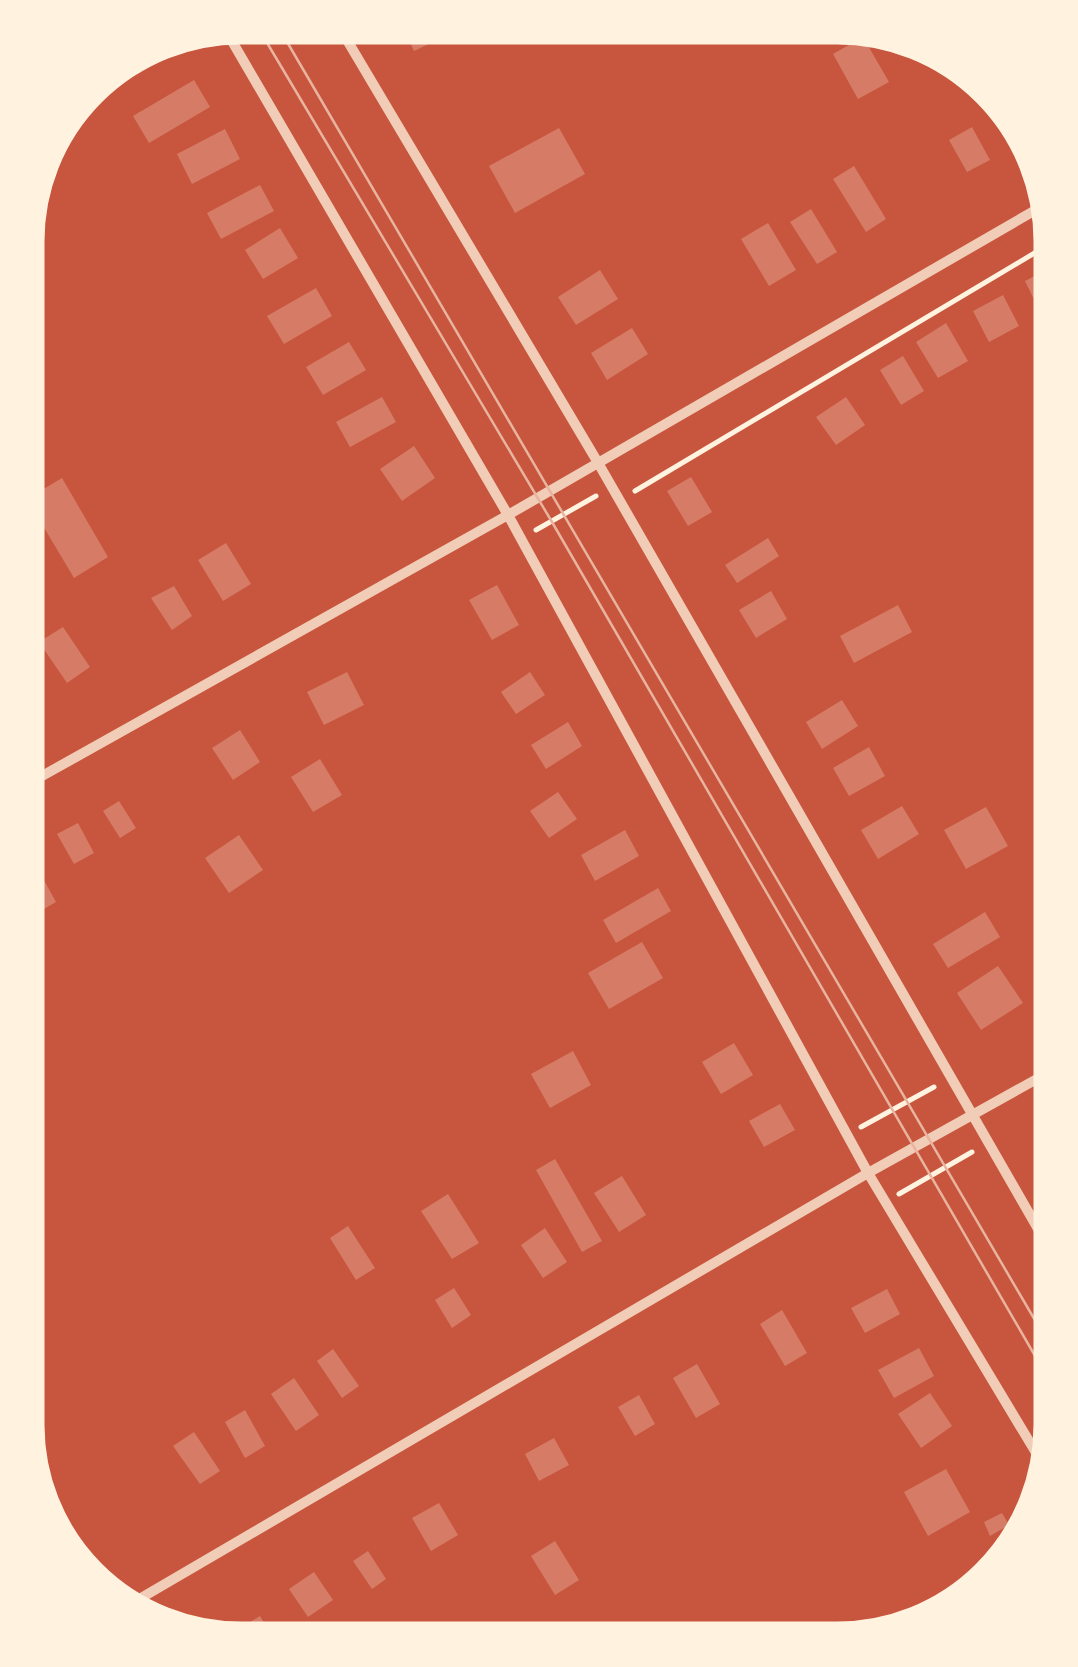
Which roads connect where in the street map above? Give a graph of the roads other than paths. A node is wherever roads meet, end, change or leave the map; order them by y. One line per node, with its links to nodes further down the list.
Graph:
1 (348, 42): 4 (street)
2 (234, 43): 5 (street)
3 (1033, 211): 4 (street)
4 (597, 461): 5 (street); 8 (street)
5 (508, 515): 6 (street); 9 (street)
6 (42, 776)
7 (1035, 1080): 8 (street)
8 (972, 1115): 9 (street); 10 (street)
9 (868, 1173): 11 (street); 12 (street)
10 (1035, 1226)
11 (1034, 1449)
12 (142, 1598)

